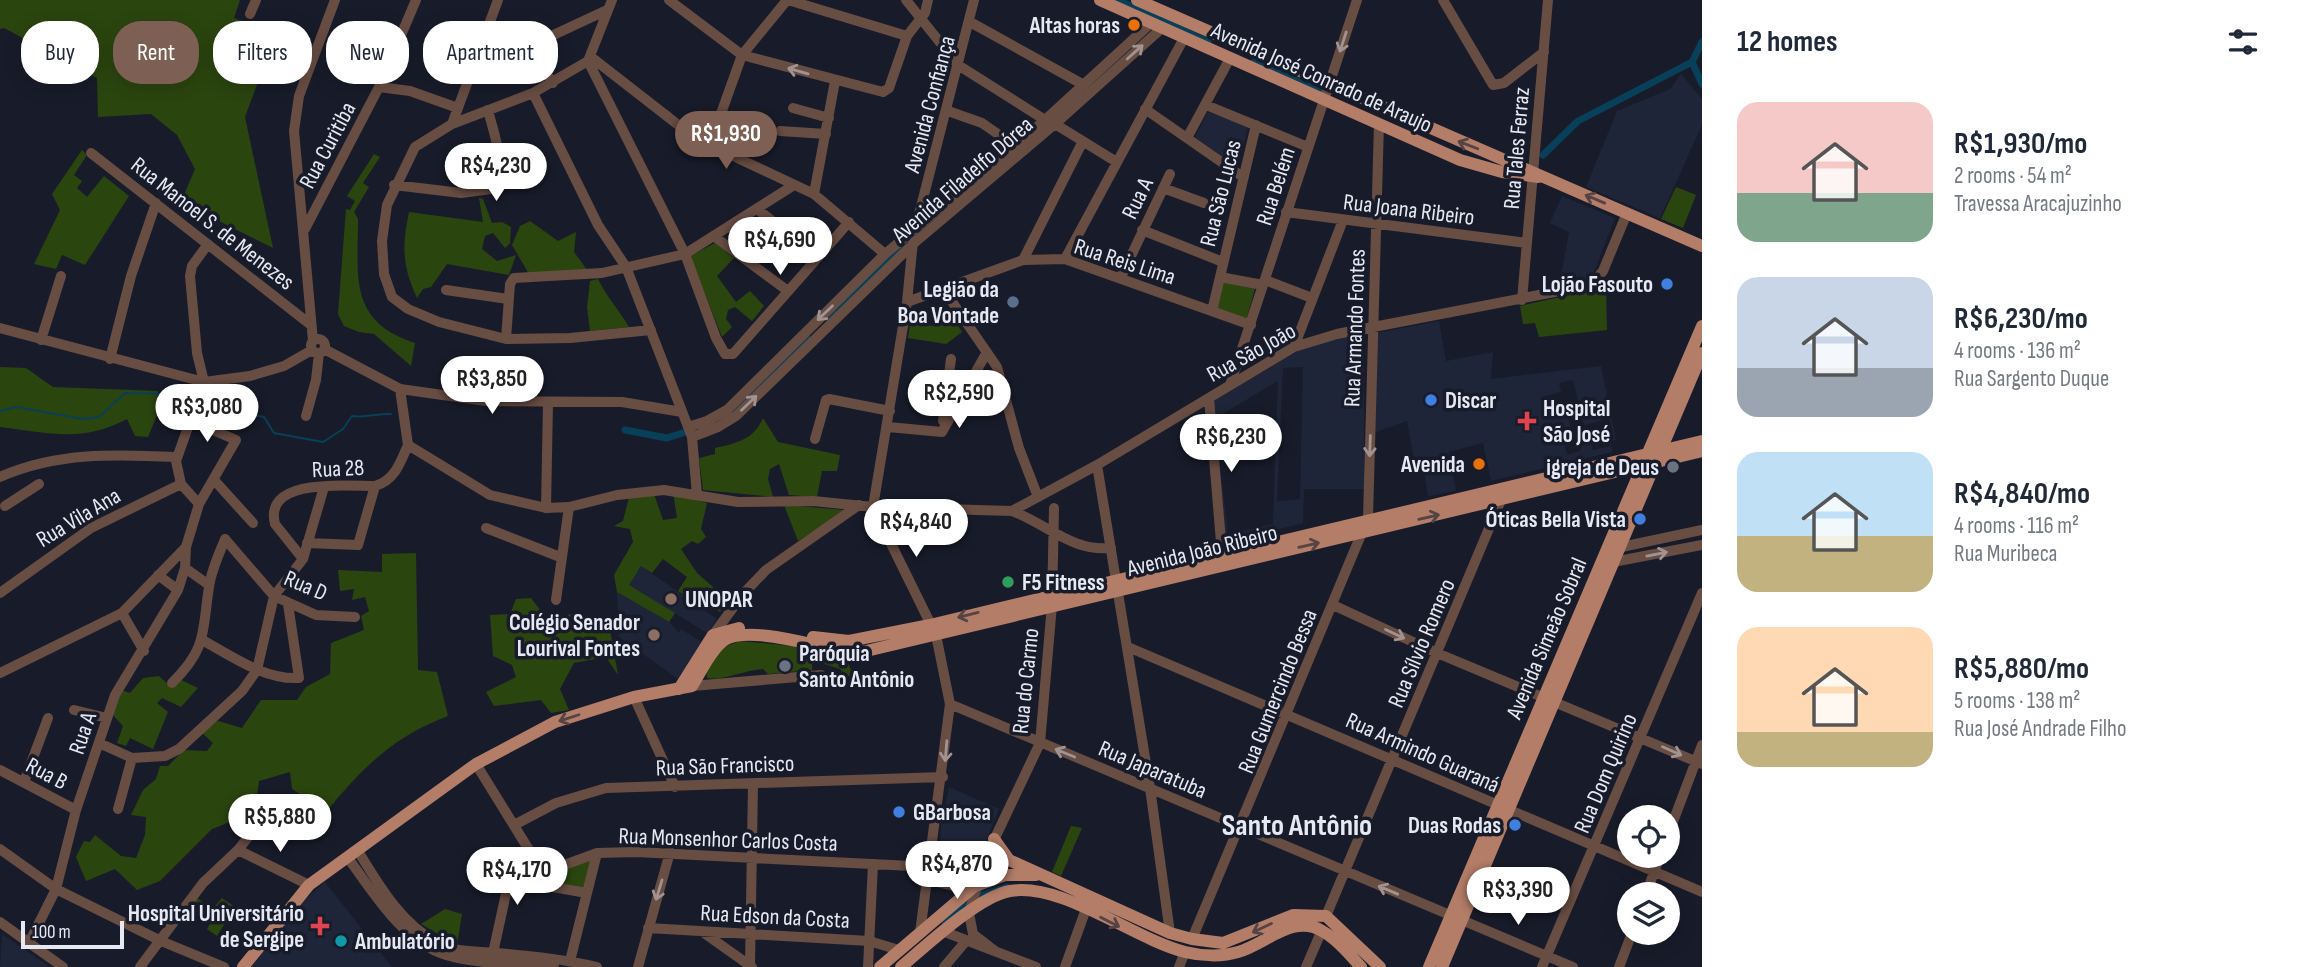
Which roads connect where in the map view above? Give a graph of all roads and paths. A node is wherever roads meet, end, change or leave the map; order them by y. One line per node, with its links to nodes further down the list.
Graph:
1 (256, 0): 18 (street)
2 (335, 0): 76 (street)
3 (416, 0): 38 (street, Rua Curitiba)
4 (498, 0): 20 (street)
5 (612, 0): 17 (street)
6 (669, 0): 27 (street)
7 (788, 0): 24 (street); 27 (street)
8 (906, 0): 19 (street)
9 (928, 0): 19 (street)
10 (974, 0): 21 (street, Avenida Confiança)
11 (1100, 0): 22 (main road, Avenida José Conrado de Araujo)
12 (1137, 0): 16 (main road, Avenida José Conrado de Araujo)
13 (1357, 0): 39 (street, Rua Belém, one-way to 39)
14 (1443, 0): 26 (street)
15 (1548, 0): 26 (street, Rua Tales Ferraz)
16 (1156, 4): 28 (main road, Avenida José Conrado de Araujo)
17 (607, 10): 23 (street); 29 (street)
18 (250, 14)
19 (920, 18): 24 (street); 31 (street)
20 (490, 21)
21 (970, 22): 31 (street, Avenida Confiança); 37 (street)
22 (1156, 26): 25 (main road, Avenida José Conrado de Araujo); 37 (street, Avenida Filadelfo Dórea); 48 (street, Avenida Filadelfo Dórea, one-way to 22)
23 (558, 34)
24 (907, 36): 34 (street)
25 (1184, 38): 30 (main road, Avenida José Conrado de Araujo); 44 (street)
26 (1544, 52): 62 (street, Rua Tales Ferraz)
27 (742, 55): 34 (street, one-way to 27); 57 (street)
28 (1265, 58): 32 (main road); 39 (main road, Avenida José Conrado de Araujo)
29 (590, 59): 33 (street); 57 (street); 84 (street)
30 (1229, 60): 32 (main road, Avenida José Conrado de Araujo); 41 (street)
31 (958, 65): 46 (street, Avenida Confiança); 48 (street)
32 (1269, 75): 39 (main road, Avenida José Conrado de Araujo)
33 (558, 80)
34 (835, 81): 47 (street)
35 (467, 84): 42 (street)
36 (551, 84): 40 (street)
37 (1084, 85): 48 (street, Avenida Filadelfo Dórea)
38 (379, 87): 42 (street); 76 (street, Rua Curitiba)
39 (1326, 92): 49 (main road, Avenida José Conrado de Araujo); 58 (street, Rua Belém); 62 (main road, Avenida José Conrado de Araujo, one-way to 39)
40 (533, 93): 45 (street); 90 (street)
41 (1206, 105): 51 (street); 54 (street)
42 (458, 108): 50 (street)
43 (793, 108): 47 (street)
44 (1144, 109): 54 (street); 60 (street)
45 (488, 110): 50 (street); 64 (street)
46 (948, 111): 56 (street); 77 (street, Avenida Confiança)
47 (829, 118): 53 (street)
48 (1050, 122): 55 (street); 56 (street, Avenida Filadelfo Dórea); 80 (street, Avenida Filadelfo Dórea)
49 (1379, 123): 62 (main road, Avenida José Conrado de Araujo); 75 (street, Rua Armando Fontes)
50 (453, 124): 64 (street)
51 (1256, 125): 58 (street); 63 (street, Rua São Lucas)
52 (780, 131): 53 (street)
53 (826, 134): 67 (street)
54 (1187, 138): 63 (street)
55 (1082, 143): 60 (street); 88 (street)
56 (1015, 146): 77 (street, Avenida Filadelfo Dórea)
57 (709, 147): 65 (street)
58 (1307, 147): 71 (street, Rua Belém)
59 (91, 153): 68 (street, Rua Manoel S. de Menezes)
60 (1115, 160): 87 (street)
61 (1170, 174): 66 (street, Rua A)
62 (1536, 174): 72 (main road, one-way to 62); 81 (street, Rua Tales Ferraz)
63 (1243, 177): 89 (street, Rua São Lucas)
64 (394, 185): 109 (street)
65 (794, 185): 67 (street); 70 (street)
66 (1163, 188): 69 (street); 78 (street, Rua A)
67 (814, 194): 74 (street)
68 (156, 203): 82 (street, Rua Manoel S. de Menezes); 115 (street)
69 (1204, 203)
70 (757, 209): 79 (street); 86 (street)
71 (1286, 212): 73 (street, Rua Joana Ribeiro); 94 (street, Rua Belém)
72 (1627, 212): 83 (main road); 100 (street, Rua São João)
73 (1343, 220): 75 (street, Rua Joana Ribeiro); 98 (street)
74 (849, 222): 85 (street); 86 (street)
75 (1376, 224): 81 (street, Rua Joana Ribeiro); 107 (street, Rua Armando Fontes)
76 (304, 229): 103 (street)
77 (915, 229): 80 (street, Avenida Confiança); 85 (street, Avenida Filadelfo Dórea)
78 (1142, 230): 89 (street); 92 (street, Rua A)
79 (715, 237): 84 (street); 97 (street)
80 (913, 243): 101 (street, Avenida Confiança); 129 (street, Avenida Filadelfo Dórea, one-way to 80)
81 (1527, 243): 100 (street, Rua Tales Ferraz)
82 (208, 244): 103 (street, Rua Manoel S. de Menezes); 118 (street)
83 (1702, 246)
84 (685, 254): 90 (street); 97 (street)
85 (885, 254): 129 (street, Avenida Filadelfo Dórea, one-way to 129)
86 (818, 257): 97 (street)
87 (1065, 259): 88 (street, Rua Reis Lima); 92 (street, Rua Reis Lima)
88 (1023, 260): 96 (street, Rua Reis Lima)
89 (1223, 262): 93 (street, Rua São Lucas)
90 (626, 267): 99 (street); 108 (street)
91 (61, 276): 110 (street)
92 (1121, 277): 102 (street, Rua Reis Lima)
93 (1220, 277): 94 (street); 102 (street, Rua São Lucas)
94 (1264, 283): 98 (street); 104 (street, Rua Belém)
95 (446, 290): 99 (street)
96 (944, 290): 101 (street, Rua Reis Lima); 113 (street)
97 (788, 291)
98 (1312, 298): 111 (street)
99 (509, 299): 109 (street)
100 (1522, 300): 107 (street, Rua São João)
101 (907, 302): 124 (street, Avenida Confiança)
102 (1212, 311): 104 (street, Rua Reis Lima)
103 (311, 325): 112 (street)
104 (1251, 325): 120 (street, Rua Belém)
105 (1702, 326): 136 (main road, Avenida Simeão Sobral)
106 (0, 328): 110 (street)
107 (1373, 328): 111 (street, Rua São João); 157 (street, Rua Armando Fontes, one-way to 157)
108 (651, 330): 109 (street); 125 (street)
109 (506, 339)
110 (41, 340): 115 (street)
111 (1294, 347): 120 (street, Rua São João)
112 (317, 348): 118 (street); 121 (street); 126 (street)
113 (987, 352): 119 (street); 147 (street)
114 (1702, 353): 136 (main road, Avenida Simeão Sobral)
115 (110, 359): 118 (street)
116 (951, 359): 117 (street)
117 (949, 378): 119 (street); 130 (street)
118 (204, 382): 127 (street)
119 (968, 384): 130 (street)
120 (1230, 385): 122 (street, Rua São João)
121 (400, 389): 123 (street); 133 (street)
122 (1209, 398): 137 (street, Rua São João); 167 (street)
123 (548, 403): 125 (street); 153 (street)
124 (890, 411): 128 (street, Avenida Confiança); 131 (street)
125 (682, 412): 129 (street)
126 (306, 416)
127 (190, 420): 135 (street); 139 (street)
128 (888, 427): 130 (street); 151 (street, Avenida Confiança)
129 (690, 432): 145 (street)
130 (942, 432)
131 (815, 439)
132 (1702, 441): 136 (main road, Avenida João Ribeiro)
133 (408, 445): 142 (street, Rua 28); 153 (street)
134 (1702, 451): 136 (main road, Avenida João Ribeiro)
135 (176, 457): 138 (street); 141 (street)
136 (1651, 458): 143 (main road, Avenida João Ribeiro); 148 (main road, Avenida João Ribeiro); 169 (main road, Avenida Simeão Sobral)
137 (1097, 465): 147 (street, Rua São João); 166 (street)
138 (0, 477)
139 (215, 481): 155 (street); 158 (street)
140 (39, 484): 152 (street)
141 (181, 484): 155 (street); 177 (street, Rua Vila Ana)
142 (375, 486): 144 (street, Rua 28); 163 (street)
143 (1501, 486): 148 (street); 157 (main road, Avenida João Ribeiro)
144 (324, 487): 163 (street); 170 (street, Rua 28)
145 (697, 495): 149 (street); 150 (street)
146 (0, 496): 152 (street)
147 (1038, 497): 156 (street, Rua São João)
148 (1502, 500): 161 (main road, Avenida João Ribeiro, one-way to 148); 192 (street, Rua Sílvio Romero)
149 (859, 505): 151 (street); 188 (street)
150 (569, 507): 153 (street); 168 (street)
151 (873, 507): 156 (street); 187 (street)
152 (3, 508)
153 (546, 508)
154 (1054, 508): 162 (street, Rua do Carmo)
155 (198, 510): 165 (street)
156 (1013, 511): 162 (street)
157 (1368, 518): 161 (street, Rua Armando Fontes); 167 (main road, Avenida João Ribeiro)
158 (253, 523)
159 (486, 527): 168 (street)
160 (1702, 530): 169 (street)
161 (1362, 533): 176 (main road, Avenida João Ribeiro, one-way to 161); 183 (street, Rua Gumercindo Bessa)
162 (1056, 536): 166 (street); 181 (street, Rua do Carmo)
163 (307, 543): 170 (street)
164 (1702, 545): 169 (street, one-way to 164)
165 (186, 547): 171 (street, Rua A); 172 (street)
166 (1111, 548): 173 (street)
167 (1222, 554): 173 (main road, Avenida João Ribeiro)
168 (560, 557): 180 (street)
169 (1609, 557): 200 (main road, Avenida Simeão Sobral)
170 (303, 559): 179 (street)
171 (185, 568): 174 (street); 175 (street, Rua A)
172 (158, 575): 175 (street); 184 (street)
173 (1117, 578): 176 (street); 181 (main road, Avenida João Ribeiro)
174 (209, 585): 179 (street, Rua D); 189 (street)
175 (178, 590): 191 (street, Rua A)
176 (1119, 592): 181 (main road, Avenida João Ribeiro); 190 (street)
177 (0, 593)
178 (1702, 593): 185 (street, Rua Dom Quirino)
179 (274, 596): 182 (street, Rua D); 193 (street)
180 (556, 600)
181 (1051, 600): 187 (main road, Avenida João Ribeiro); 208 (street, Rua do Carmo)
182 (289, 604): 186 (street, Rua D); 193 (street)
183 (1333, 605): 192 (street, one-way to 192); 203 (street, Rua Gumercindo Bessa)
184 (122, 612): 191 (street); 194 (street)
185 (1698, 615): 206 (street, Rua Dom Quirino)
186 (355, 617)
187 (933, 630): 188 (main road, Avenida João Ribeiro); 197 (main road, Avenida João Ribeiro); 201 (street)
188 (713, 635): 198 (main road)
189 (202, 640): 193 (street); 196 (street)
190 (1128, 647): 203 (street, Rua Armindo Guaraná); 219 (street)
191 (144, 651): 205 (street, Rua A)
192 (1437, 653): 200 (street); 211 (street, Rua Sílvio Romero)
193 (257, 670): 210 (street)
194 (0, 673)
195 (821, 674): 197 (street)
196 (172, 683)
197 (692, 686): 198 (main road)
198 (679, 689): 199 (main road)
199 (635, 697): 213 (main road, one-way to 213); 218 (street)
200 (1549, 700): 206 (street); 221 (main road, Avenida Simeão Sobral)
201 (950, 704): 208 (street, Rua Japaratuba); 215 (street, one-way to 215)
202 (74, 710): 205 (street)
203 (1289, 714): 211 (street, Rua Armindo Guaraná); 226 (street, Rua Gumercindo Bessa)
204 (48, 718): 216 (street)
205 (107, 718): 207 (street, Rua A)
206 (1641, 737): 212 (street, one-way to 212); 228 (street, Rua Dom Quirino)
207 (99, 743): 210 (street); 223 (street, Rua A)
208 (1040, 743): 219 (street, Rua Japaratuba, one-way to 208); 227 (street, Rua do Carmo)
209 (1702, 745): 212 (street)
210 (132, 758): 222 (street)
211 (1392, 760): 221 (street, Rua Armindo Guaraná); 240 (street, Rua Sílvio Romero)
212 (1699, 763): 220 (street)
213 (476, 764): 225 (street); 233 (main road)
214 (0, 770): 216 (street, Rua B)
215 (943, 777): 217 (street, Rua São Francisco); 238 (street)
216 (24, 782): 223 (street, Rua B)
217 (752, 784): 218 (street, Rua São Francisco); 236 (street)
218 (675, 787): 225 (street, Rua São Francisco)
219 (1150, 788): 226 (street, Rua Japaratuba); 258 (street)
220 (1680, 807)
221 (1503, 808): 228 (street, Rua Armindo Guaraná); 252 (main road, Avenida Simeão Sobral)
222 (118, 809)
223 (76, 810): 246 (street, Rua A)
224 (260, 822): 230 (street)
225 (516, 824): 235 (street)
226 (1241, 827): 240 (street, Rua Japaratuba); 261 (street, Rua Gumercindo Bessa)
227 (994, 839): 234 (street, Rua do Carmo); 241 (main road)
228 (1594, 846): 239 (street, Rua Armindo Guaraná); 270 (street, Rua Dom Quirino)
229 (0, 849): 246 (street)
230 (238, 850): 244 (street); 264 (street)
231 (670, 852): 232 (street, Rua Monsenhor Carlos Costa); 236 (street, Rua Monsenhor Carlos Costa); 254 (street, one-way to 254)
232 (597, 853): 235 (street, Rua Monsenhor Carlos Costa); 248 (street)
233 (353, 854): 244 (main road); 271 (street)
234 (986, 857): 238 (street); 245 (street, Rua do Carmo)
235 (534, 858): 242 (street)
236 (752, 858): 237 (street, Rua Monsenhor Carlos Costa); 259 (street)
237 (873, 864): 238 (street, Rua Monsenhor Carlos Costa); 265 (street)
238 (931, 867): 260 (street)
239 (1654, 870): 243 (street); 247 (street, Rua Armindo Guaraná)
240 (1345, 872): 251 (street, Rua Sílvio Romero); 252 (street, Rua Japaratuba, one-way to 240)
241 (1043, 875): 245 (main road); 258 (main road)
242 (513, 880): 248 (street); 271 (street)
243 (1650, 882)
244 (309, 885): 277 (main road)
245 (974, 888): 249 (street, Rua do Carmo); 260 (main road)
246 (56, 889): 263 (street, Rua A); 264 (street)
247 (1702, 892)
248 (587, 893): 272 (street)
249 (969, 909): 250 (main road); 256 (main road); 268 (street)
250 (1086, 909): 269 (main road, one-way to 269); 286 (street)
251 (1326, 916): 261 (main road, one-way to 261); 290 (main road)
252 (1455, 919): 270 (street, Rua Japaratuba); 291 (main road, Avenida Simeão Sobral); 292 (main road, Avenida Simeão Sobral)
253 (0, 922): 263 (street)
254 (648, 928): 257 (street, Rua Edson da Costa); 280 (street)
255 (1322, 930): 269 (main road); 288 (street); 289 (main road)
256 (945, 932): 262 (street); 283 (main road)
257 (704, 933): 259 (street, Rua Edson da Costa); 273 (street)
258 (1170, 933): 261 (main road)
259 (751, 934): 265 (street, Rua Edson da Costa); 273 (street)
260 (920, 934): 267 (main road)
261 (1192, 939)
262 (966, 940): 268 (street); 284 (street)
263 (30, 941): 274 (street)
264 (161, 941): 275 (street); 276 (street)
265 (869, 941): 267 (street, Rua Edson da Costa); 281 (street)
266 (1627, 945): 295 (street)
267 (899, 950): 282 (main road)
268 (995, 951): 285 (street)
269 (1185, 952): 287 (street)
270 (1547, 955): 293 (street, Rua Dom Quirino); 294 (street, Rua Japaratuba)
271 (491, 960): 272 (street); 278 (street)
272 (570, 961): 279 (street)
273 (751, 966)
274 (63, 967)
275 (140, 967)
276 (224, 967)
277 (243, 967)
278 (554, 967)
279 (593, 967)
280 (638, 967)
281 (868, 967)
282 (880, 967)
283 (901, 967)
284 (944, 967)
285 (1036, 967)
286 (1065, 967)
287 (1179, 967)
288 (1306, 967)
289 (1362, 967)
290 (1380, 967)
291 (1429, 967)
292 (1442, 967)
293 (1542, 967)
294 (1573, 967)
295 (1619, 967)

